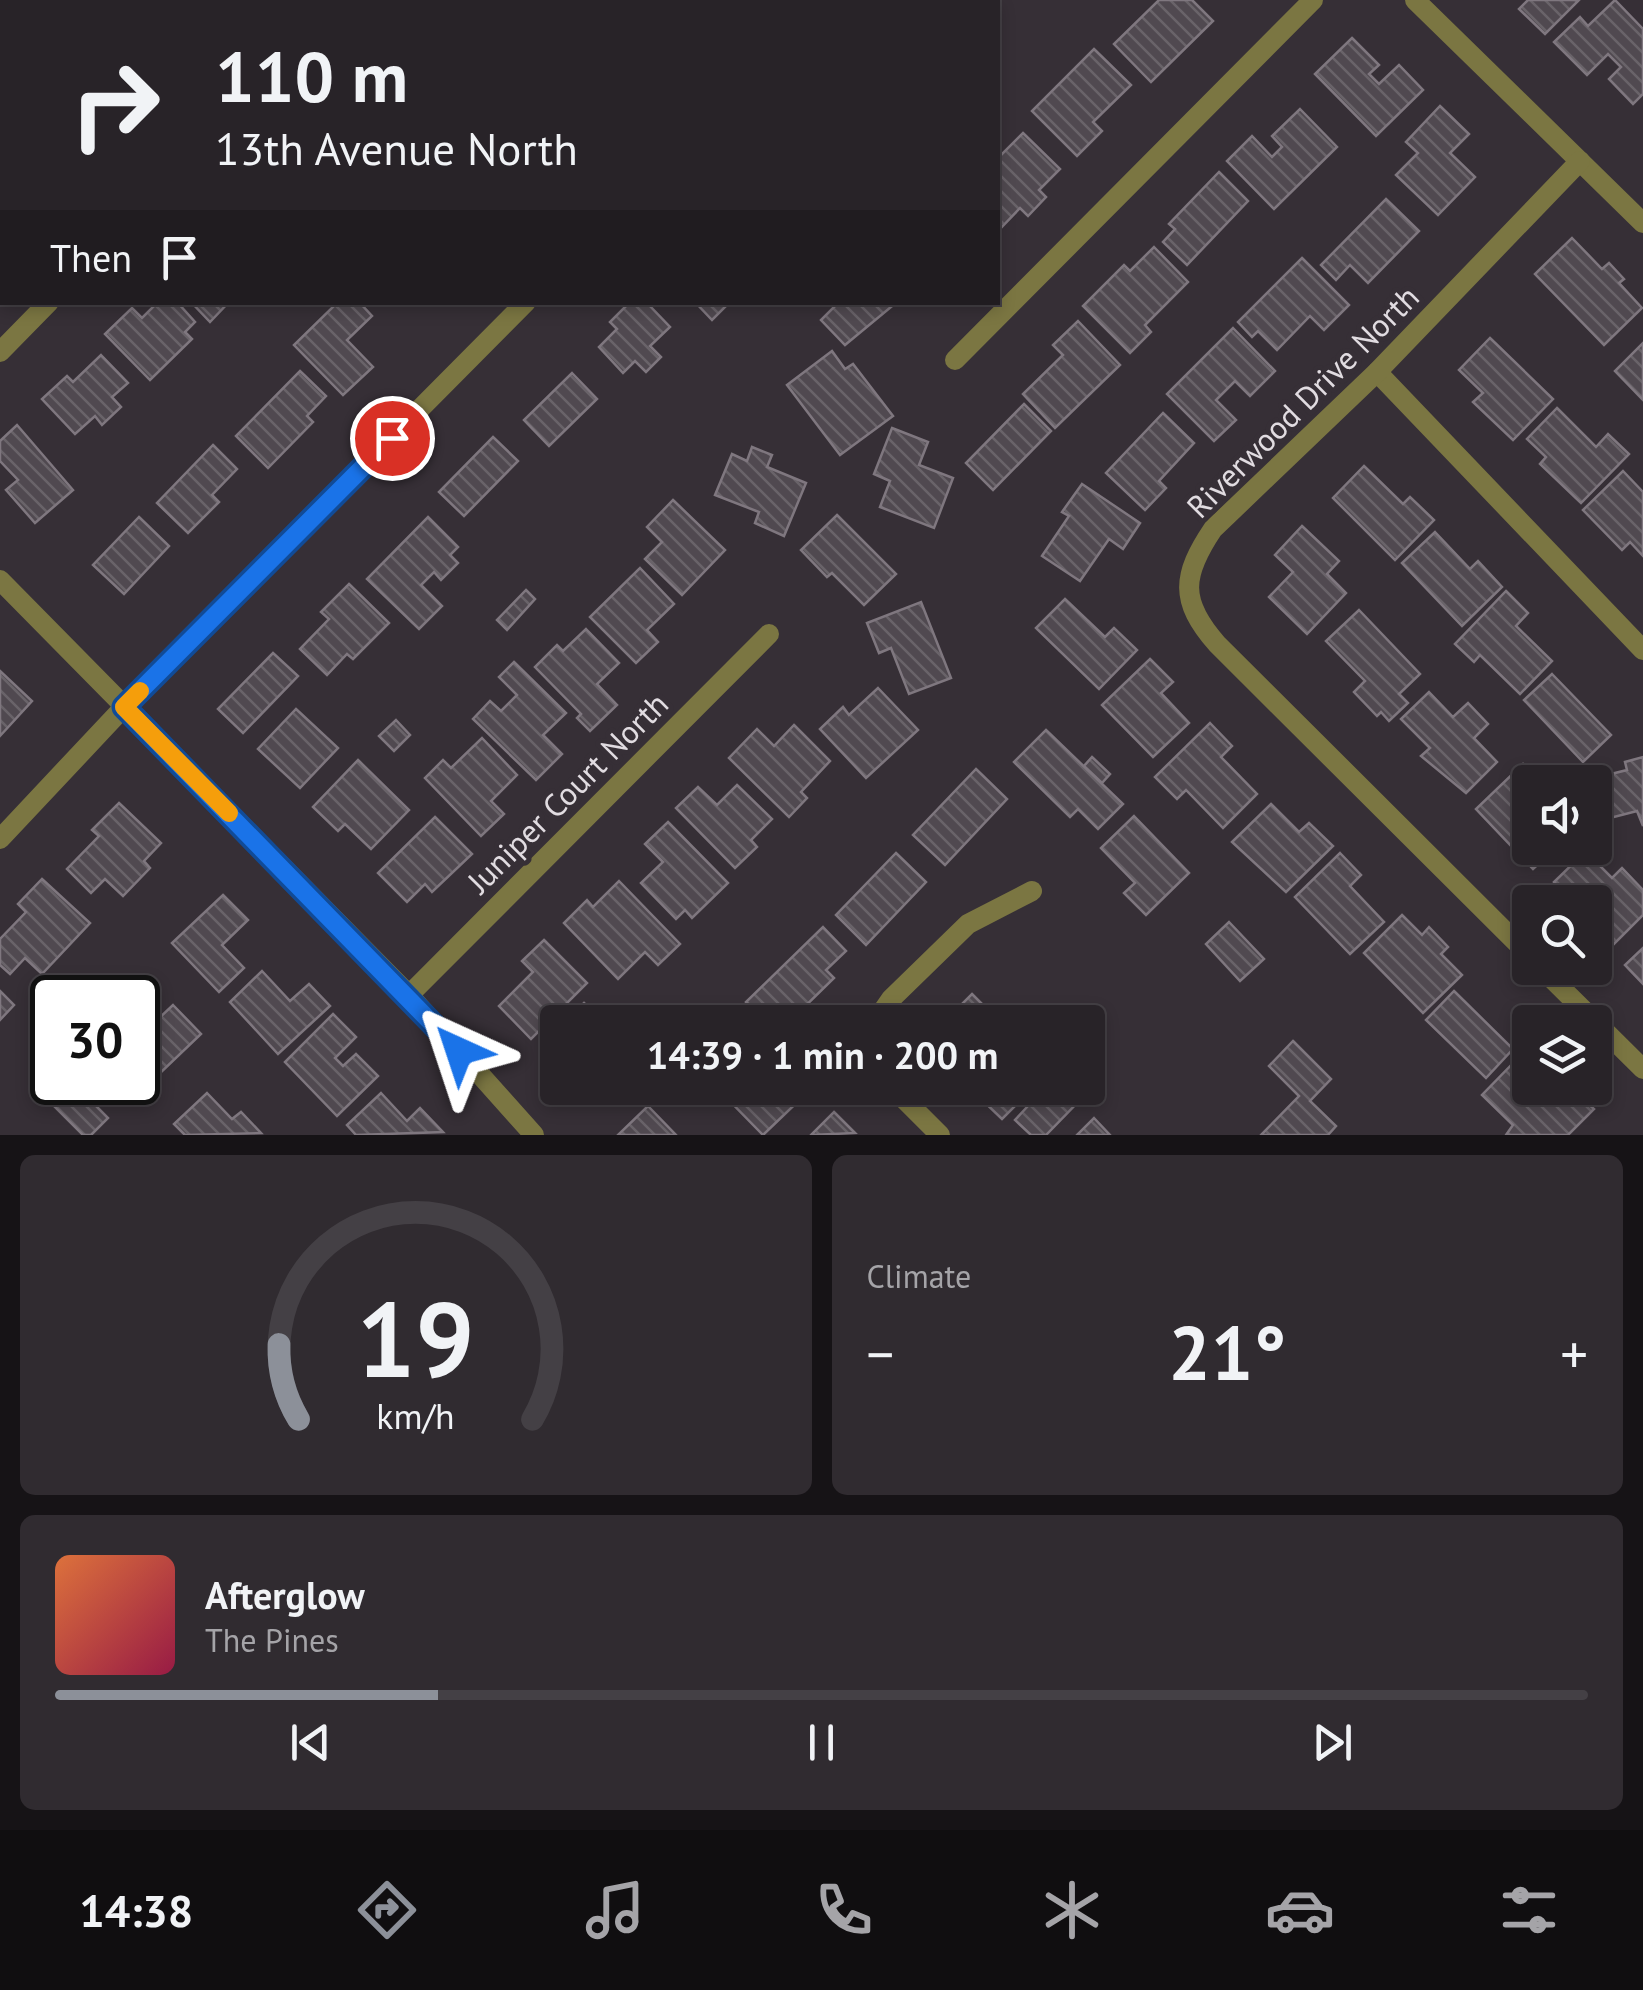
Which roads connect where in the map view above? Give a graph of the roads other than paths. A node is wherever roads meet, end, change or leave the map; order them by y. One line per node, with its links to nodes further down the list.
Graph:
1 (1312, 0): 8 (street)
2 (1415, 0): 3 (street)
3 (1580, 161): 4 (street); 9 (street, Riverwood Drive North)
4 (1643, 223)
5 (45, 305): 7 (street)
6 (523, 305): 13 (street)
7 (0, 352)
8 (956, 360)
9 (1377, 372): 12 (street); 16 (street, Riverwood Drive North)
10 (0, 580): 13 (street)
11 (769, 634): 18 (street, Juniper Court North)
12 (1643, 650)
13 (124, 707): 14 (street); 18 (street)
14 (0, 839)
15 (1032, 892): 19 (street)
16 (1512, 938)
17 (1558, 985): 20 (street)
18 (409, 995): 22 (street)
19 (888, 1005)
20 (1643, 1069)
21 (910, 1105): 23 (street)
22 (534, 1135)
23 (940, 1135)

